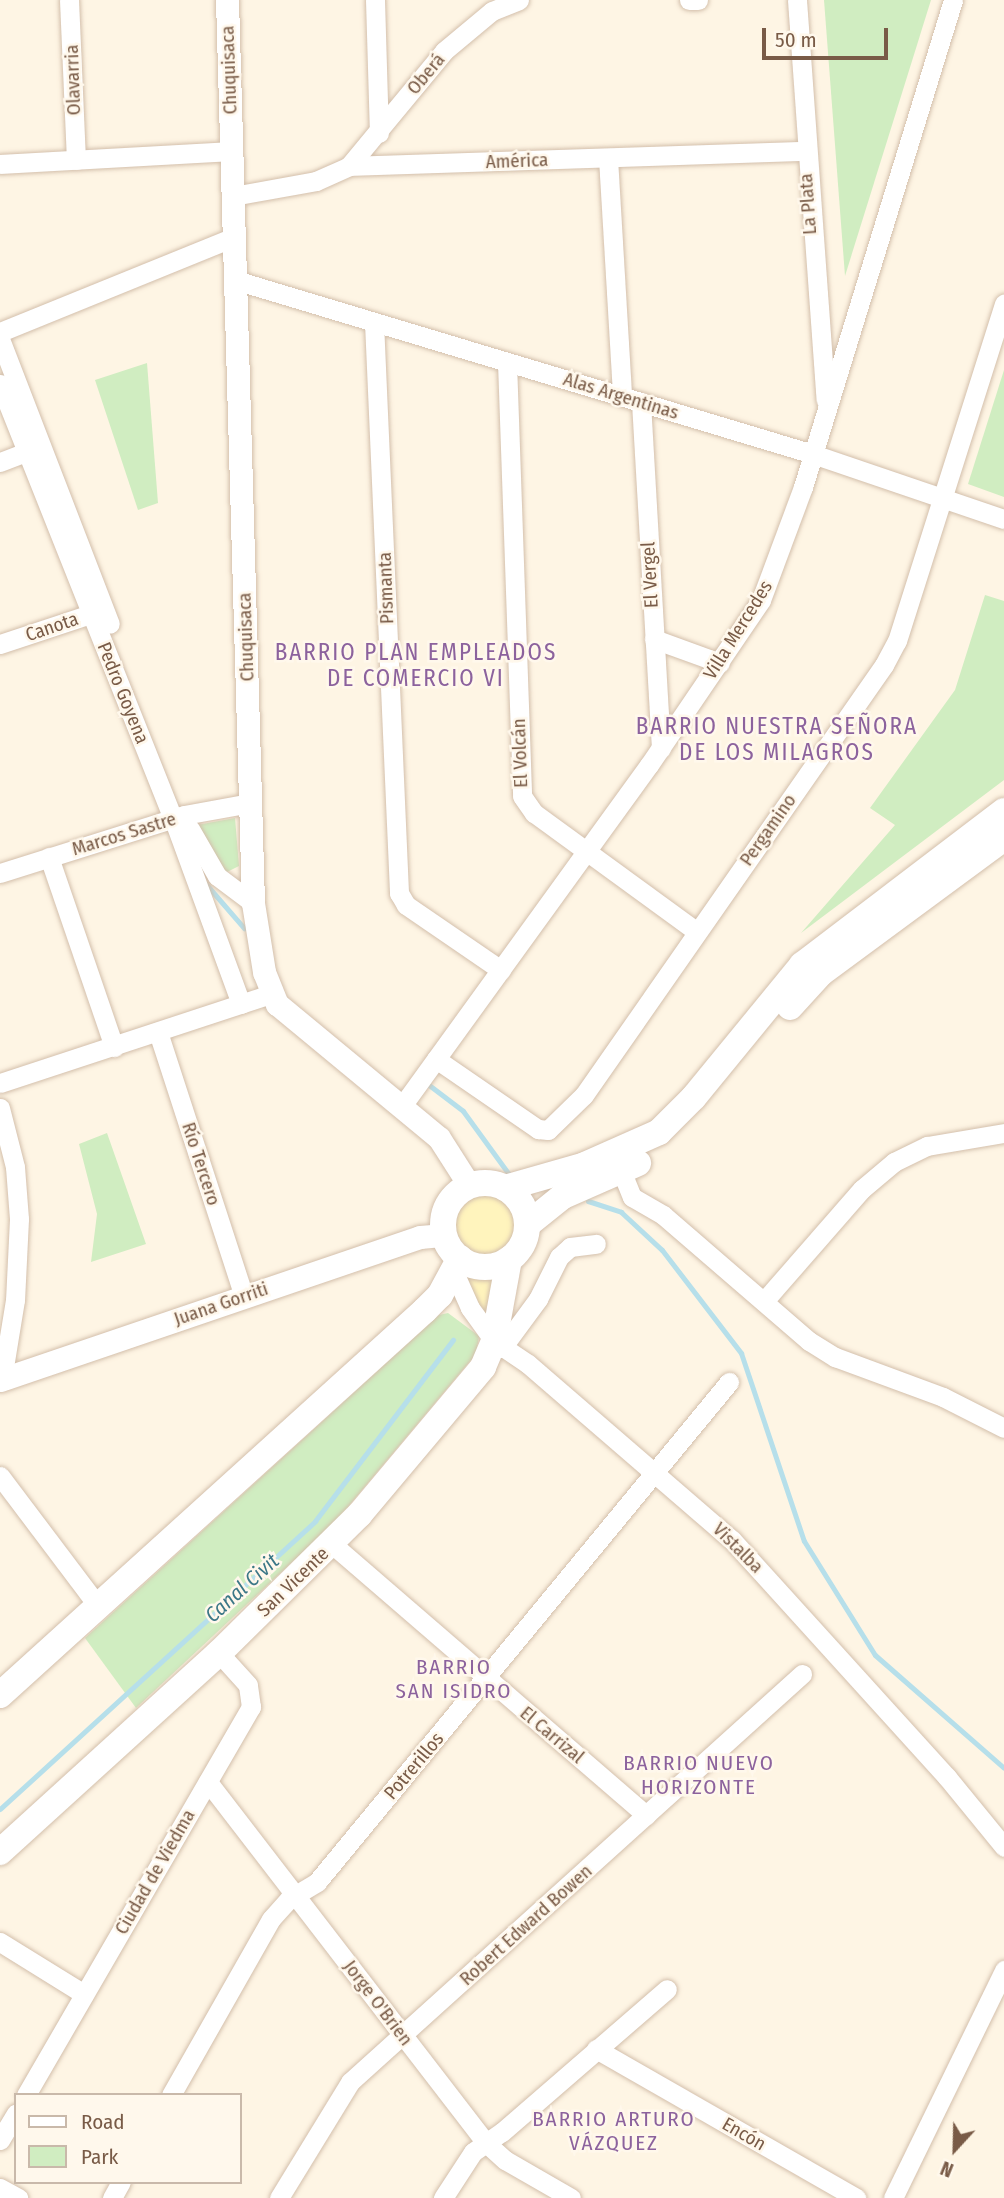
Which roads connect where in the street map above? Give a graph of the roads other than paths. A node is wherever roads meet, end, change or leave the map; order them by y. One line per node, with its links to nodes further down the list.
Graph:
1 (69, 0): 13 (street, Olavarria)
2 (227, 0): 10 (street, Chuquisaca)
3 (374, 0): 9 (street)
4 (516, 0): 9 (street, Oberá)
5 (689, 0): 6 (street)
6 (698, 0)
7 (797, 0): 11 (street, La Plata)
8 (953, 0): 26 (street, Villa Mercedes)
9 (379, 133): 15 (street, Oberá)
10 (232, 151): 13 (street); 16 (street, Chuquisaca)
11 (805, 152): 12 (street, América); 26 (street, La Plata)
12 (608, 158): 15 (street, América); 25 (street, El Vergel)
13 (76, 160): 14 (street)
14 (0, 164)
15 (349, 166): 16 (street, América)
16 (233, 196): 17 (street, Chuquisaca)
17 (234, 237): 18 (street, Chuquisaca); 21 (street)
18 (235, 281): 20 (street, Alas Argentinas); 37 (street, Chuquisaca)
19 (1004, 304): 30 (street, Pergamino)
20 (374, 322): 23 (street, Alas Argentinas); 46 (street, Pismanta)
21 (0, 332)
22 (0, 339): 32 (street, Pedro Goyena)
23 (507, 362): 25 (street, Alas Argentinas); 41 (street, El Volcán)
24 (0, 384): 27 (street, Pedro Goyena)
25 (632, 400): 28 (street, Alas Argentinas); 33 (street, El Vergel)
26 (827, 408): 28 (street, Villa Mercedes)
27 (27, 451): 29 (street); 32 (street, Pedro Goyena)
28 (813, 454): 30 (street, Alas Argentinas); 35 (street, Villa Mercedes)
29 (0, 462)
30 (943, 497): 31 (street, Alas Argentinas); 45 (street, Pergamino)
31 (1004, 519)
32 (98, 611): 34 (street, Canota); 39 (street, Pedro Goyena)
33 (654, 639): 35 (street); 36 (street, El Vergel)
34 (0, 644)
35 (720, 663): 36 (street, Villa Mercedes)
36 (661, 748): 41 (street, Villa Mercedes)
37 (251, 803): 39 (street, Marcos Sastre); 44 (street, Chuquisaca)
38 (1004, 811): 57 (main road)
39 (179, 816): 42 (street, Marcos Sastre); 44 (street, Pedro Goyena); 48 (street, Pedro Goyena)
40 (1004, 838): 55 (main road)
41 (586, 851): 45 (street, El Volcán); 46 (street, Villa Mercedes)
42 (48, 858): 43 (street, Marcos Sastre); 50 (street)
43 (0, 873)
44 (253, 903): 47 (street, Chuquisaca)
45 (696, 931): 51 (street, Pergamino)
46 (501, 970): 51 (street, Villa Mercedes)
47 (271, 994): 48 (street); 51 (street)
48 (240, 1004): 49 (street)
49 (158, 1032): 50 (street); 63 (street, Río Tercero)
50 (114, 1047): 52 (street)
51 (419, 1082): 56 (street)
52 (0, 1083)
53 (0, 1108): 66 (street)
54 (1004, 1133): 64 (street)
55 (621, 1170): 58 (main road); 64 (street)
56 (469, 1185): 57 (main road); 59 (main road)
57 (506, 1188): 58 (main road)
58 (527, 1225): 61 (main road)
59 (444, 1235): 62 (main road); 63 (street, Juana Gorriti)
60 (596, 1244): 65 (street, San Vicente)
61 (509, 1259): 62 (main road); 65 (main road, San Vicente)
62 (457, 1265): 65 (street, Vistalba); 72 (main road)
63 (244, 1297): 66 (street, Juana Gorriti)
64 (765, 1300): 68 (street)
65 (498, 1345): 69 (street, Vistalba); 71 (main road, San Vicente)
66 (1, 1379)
67 (729, 1382): 69 (street, Potrerillos)
68 (1004, 1428)
69 (655, 1471): 75 (street, Potrerillos); 79 (street, Vistalba)
70 (0, 1476): 72 (street)
71 (332, 1544): 73 (main road, San Vicente); 75 (street, El Carrizal)
72 (98, 1606): 76 (main road)
73 (219, 1653): 77 (street, Ciudad de Viedma); 80 (main road, San Vicente)
74 (802, 1674): 78 (street, Robert Edward Bowen)
75 (486, 1679): 78 (street, El Carrizal); 81 (street, Potrerillos)
76 (0, 1695)
77 (208, 1782): 81 (street, Jorge O'Brien); 85 (street, Ciudad de Viedma)
78 (646, 1815): 86 (street, Robert Edward Bowen)
79 (1004, 1847)
80 (0, 1852)
81 (296, 1895): 86 (street, Jorge O'Brien); 89 (street, Potrerillos)
82 (0, 1942): 85 (street)
83 (1004, 1970): 99 (street)
84 (667, 1989): 87 (street)
85 (84, 1994): 88 (street, Ciudad de Viedma)
86 (404, 2037): 92 (street, Jorge O'Brien); 95 (street, Robert Edward Bowen)
87 (596, 2049): 92 (street); 98 (street, Encón)
88 (27, 2093)
89 (172, 2093)
90 (14, 2116): 91 (street)
91 (0, 2140)
92 (485, 2142): 96 (street); 97 (street, Jorge O'Brien)
93 (0, 2188): 94 (street)
94 (18, 2198)
95 (279, 2198)
96 (443, 2198)
97 (571, 2198)
98 (856, 2198)
99 (893, 2198)

